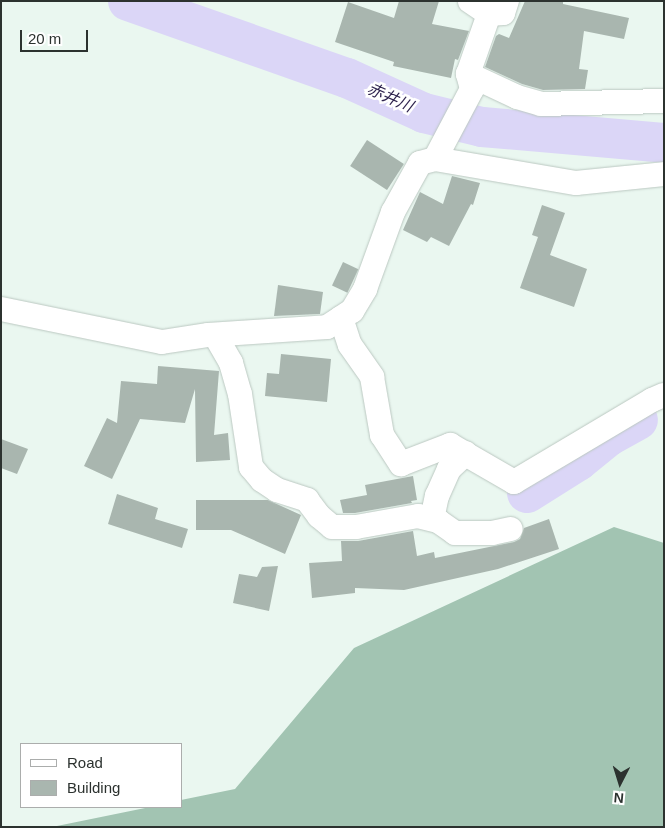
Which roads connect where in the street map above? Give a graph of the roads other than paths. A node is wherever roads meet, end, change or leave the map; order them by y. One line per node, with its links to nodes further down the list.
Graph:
1 (488, 5): 2 (street)
2 (470, 81): 3 (street); 4 (street)
3 (664, 101)
4 (435, 160): 5 (street); 7 (street)
5 (664, 174)
6 (1, 308): 8 (street)
7 (341, 318): 8 (street); 10 (street)
8 (215, 335): 11 (street)
9 (664, 395): 10 (street)
10 (466, 454): 11 (street)
11 (432, 519): 12 (street)
12 (511, 529)

